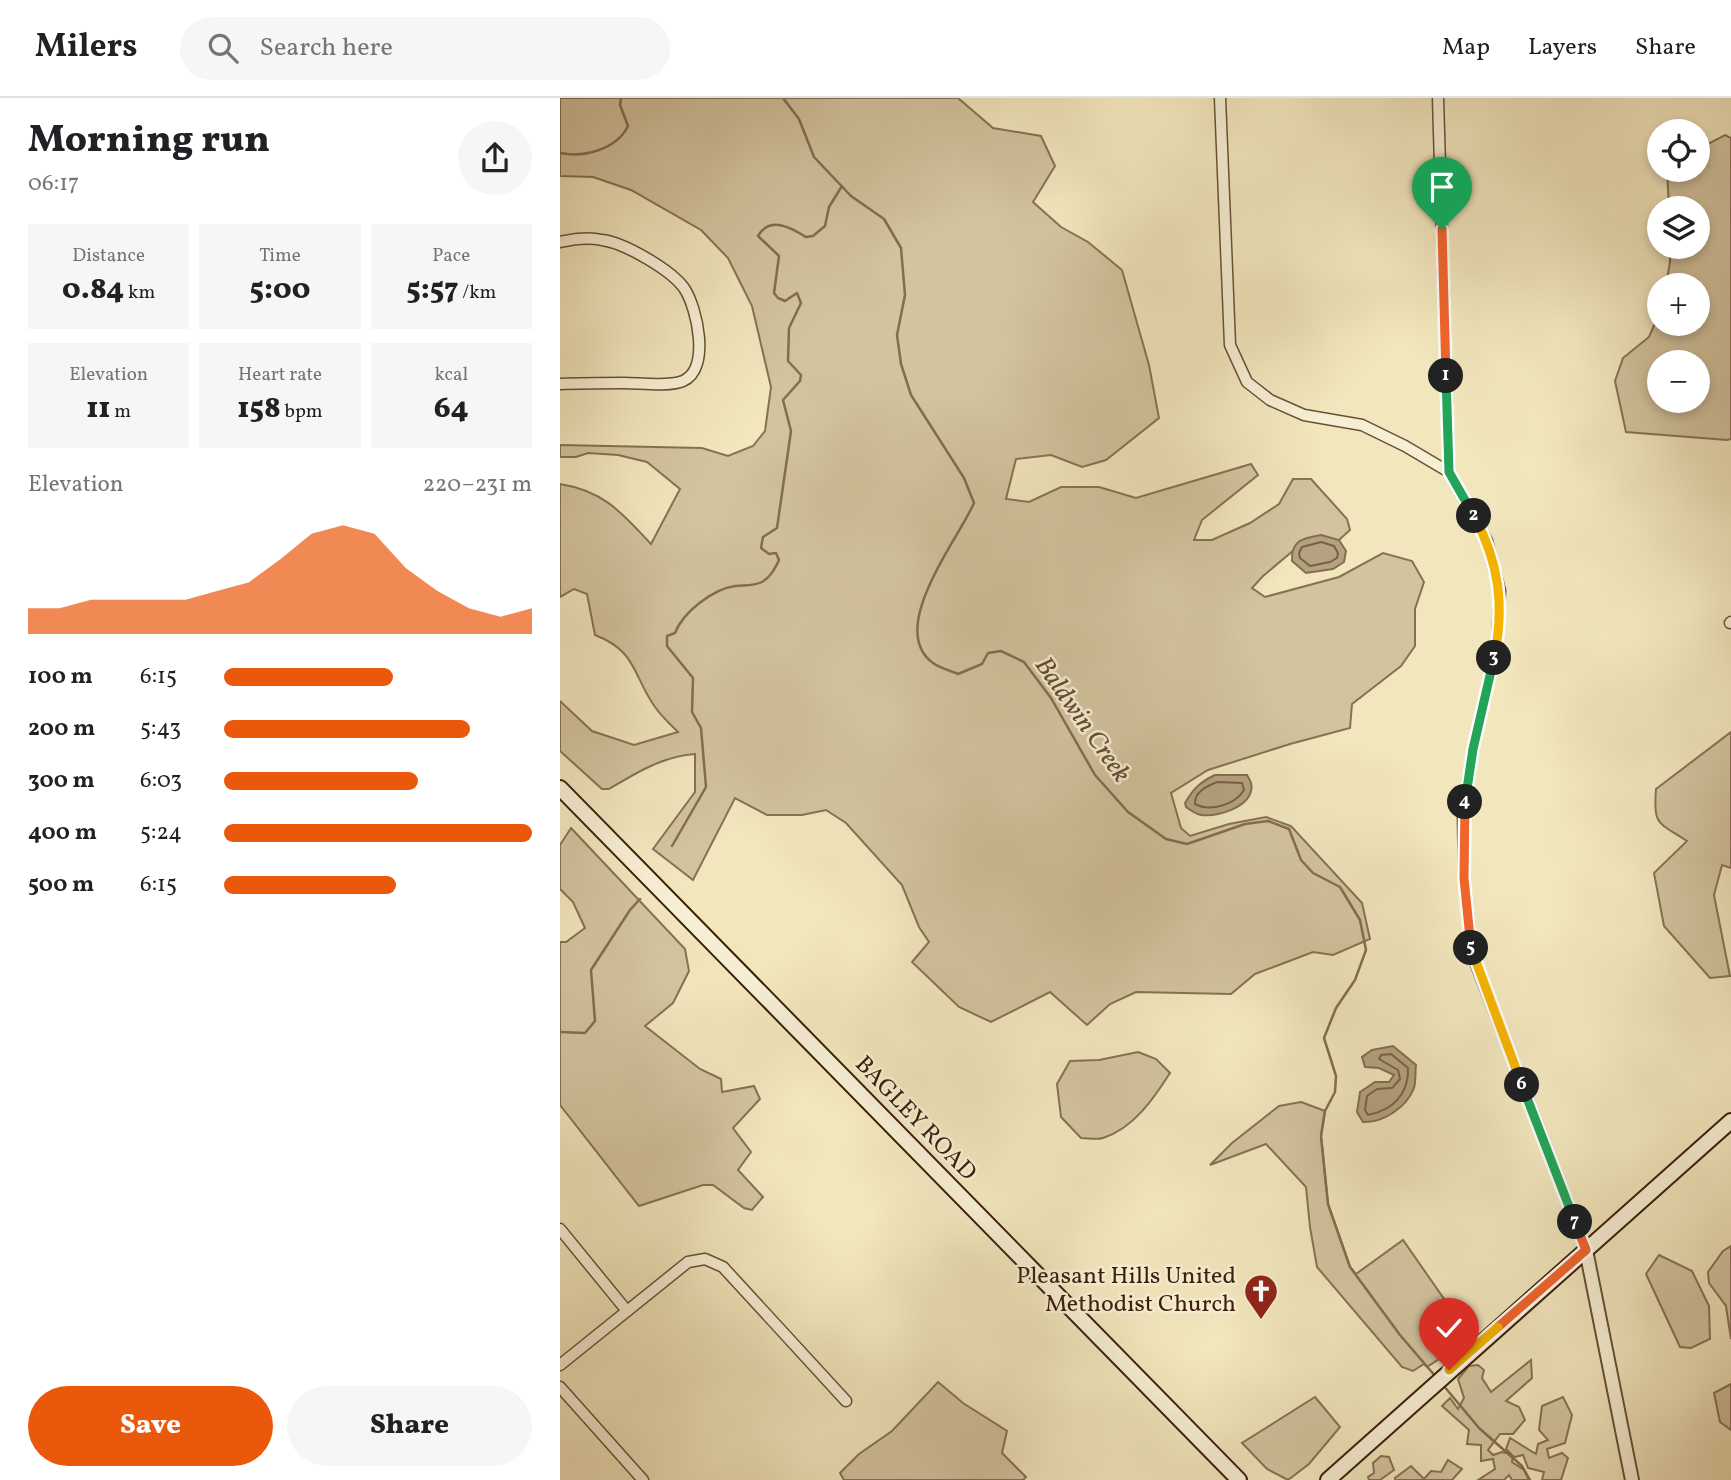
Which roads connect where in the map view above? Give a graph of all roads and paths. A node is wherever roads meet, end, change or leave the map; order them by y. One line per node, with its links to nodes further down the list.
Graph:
1 (1220, 98): 5 (street)
2 (1438, 98): 5 (street)
3 (560, 242): 4 (street)
4 (560, 384)
5 (1449, 472): 9 (street)
6 (560, 788): 15 (main road, BAGLEY ROAD)
7 (1731, 1121): 9 (main road)
8 (560, 1229): 10 (street)
9 (1586, 1250): 16 (main road); 17 (street)
10 (627, 1311): 11 (street); 13 (street)
11 (560, 1365)
12 (560, 1387): 14 (street)
13 (846, 1401)
14 (643, 1480)
15 (1239, 1480)
16 (1328, 1480)
17 (1632, 1480)

